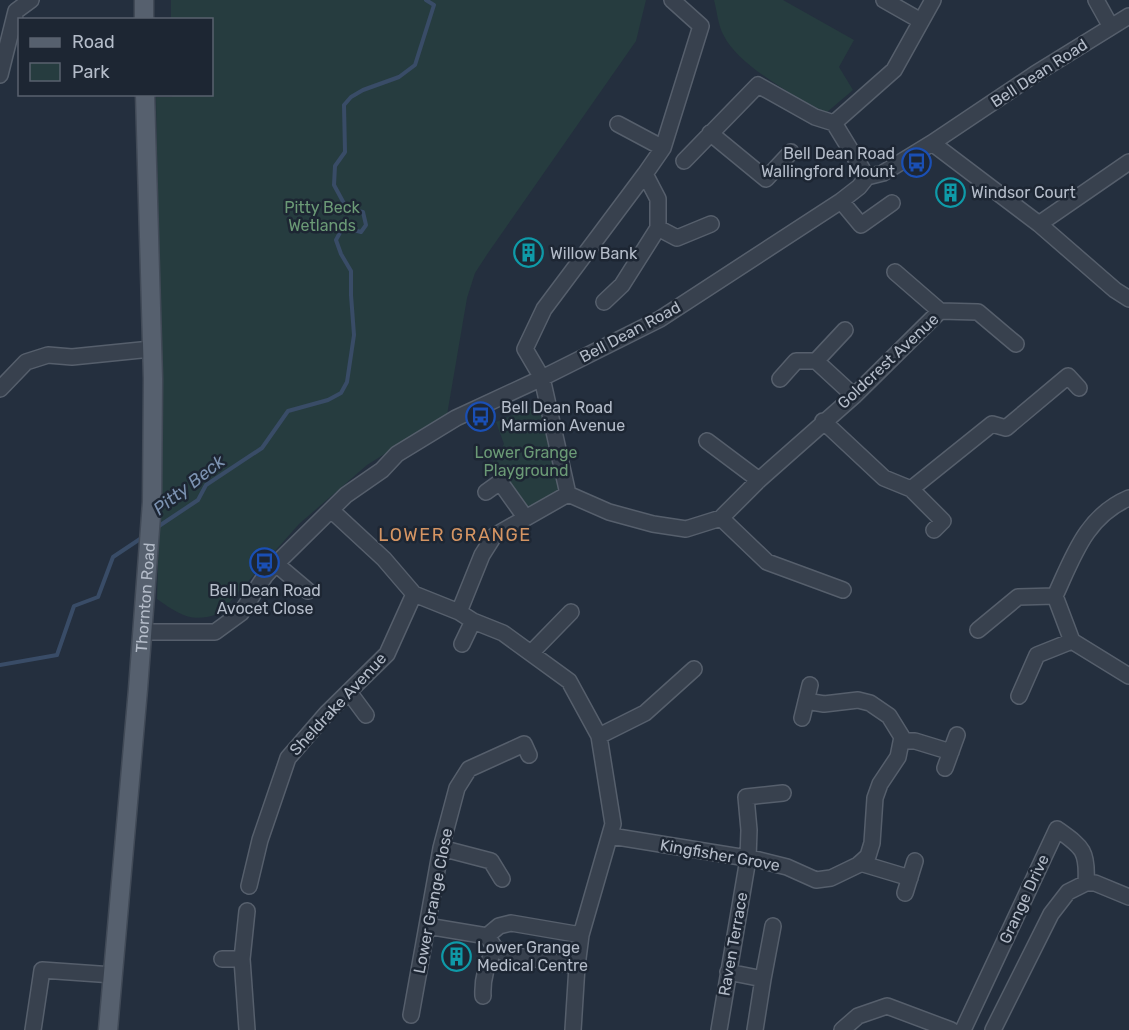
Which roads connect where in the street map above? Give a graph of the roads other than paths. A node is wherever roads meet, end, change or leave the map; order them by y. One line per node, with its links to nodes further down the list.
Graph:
1 (31, 0): 11 (street)
2 (144, 0): 8 (main road)
3 (672, 0): 17 (street)
4 (884, 0): 9 (street)
5 (933, 0): 9 (street)
6 (1096, 0): 10 (street)
7 (1129, 16): 10 (street, Bell Dean Road)
8 (144, 18)
9 (921, 21): 13 (street)
10 (1111, 27): 16 (street, Bell Dean Road)
11 (0, 75)
12 (146, 96): 34 (main road, Thornton Road)
13 (834, 123): 15 (street); 22 (street)
14 (618, 124): 17 (street)
15 (711, 133): 18 (street); 19 (street)
16 (932, 143): 22 (street, Bell Dean Road); 26 (street)
17 (663, 148): 21 (street)
18 (791, 152)
19 (684, 161)
20 (1129, 162): 26 (street)
21 (645, 174): 27 (street); 36 (street)
22 (867, 177): 23 (street, Bell Dean Road)
23 (841, 201): 24 (street); 36 (street, Bell Dean Road)
24 (892, 204)
25 (711, 224): 27 (street)
26 (1039, 224): 29 (street)
27 (658, 228): 30 (street)
28 (895, 272): 31 (street)
29 (1129, 299)
30 (604, 302)
31 (940, 311): 33 (street, Goldcrest Avenue); 40 (street, Goldcrest Avenue)
32 (845, 330): 35 (street)
33 (1016, 344)
34 (151, 349): 39 (street); 60 (main road, Thornton Road)
35 (816, 361): 37 (street); 40 (street)
36 (542, 378): 46 (street); 48 (street, Bell Dean Road)
37 (780, 379)
38 (1079, 388): 44 (street)
39 (0, 389)
40 (854, 396): 41 (street, Goldcrest Avenue)
41 (823, 421): 43 (street, Goldcrest Avenue); 44 (street)
42 (707, 441): 43 (street)
43 (759, 480): 50 (street, Goldcrest Avenue)
44 (911, 489): 51 (street)
45 (486, 492): 49 (street)
46 (568, 494): 49 (street); 50 (street)
47 (1129, 498): 56 (street)
48 (331, 510): 52 (street, Bell Dean Road); 55 (street)
49 (525, 517): 58 (street)
50 (721, 518): 53 (street)
51 (934, 530)
52 (276, 564): 54 (street); 60 (street, Bell Dean Road)
53 (843, 590)
54 (308, 591)
55 (414, 594): 58 (street); 67 (street, Sheldrake Avenue)
56 (1054, 596): 59 (street); 61 (street)
57 (571, 612): 63 (street)
58 (466, 616): 62 (street); 63 (street)
59 (978, 630)
60 (142, 632): 97 (main road, Thornton Road)
61 (1072, 640): 65 (street); 68 (street)
62 (462, 644)
63 (531, 653): 73 (street)
64 (694, 669): 73 (street)
65 (1129, 676)
66 (810, 685): 69 (street)
67 (349, 692): 70 (street); 86 (street, Sheldrake Avenue)
68 (1019, 696)
69 (806, 700): 71 (street); 74 (street)
70 (366, 715)
71 (802, 718)
72 (957, 735): 75 (street)
73 (600, 736): 79 (street)
74 (902, 741): 75 (street); 83 (street)
75 (951, 752): 77 (street)
76 (529, 755): 80 (street, Lower Grange Close)
77 (945, 768)
78 (783, 793): 81 (street, Raven Terrace)
79 (611, 836): 81 (street, Kingfisher Grove); 91 (street)
80 (441, 848): 84 (street); 89 (street, Lower Grange Close)
81 (748, 859): 83 (street, Kingfisher Grove); 96 (street, Raven Terrace)
82 (915, 861): 83 (street)
83 (861, 863)
84 (502, 879)
85 (1086, 883): 87 (street); 109 (street, Grange Drive); 110 (street, Grange Drive)
86 (249, 886)
87 (1129, 897)
88 (247, 911): 94 (street)
89 (428, 926): 92 (street); 100 (street, Lower Grange Close)
90 (773, 926): 98 (street)
91 (581, 935): 92 (street); 95 (street)
92 (491, 942): 95 (street); 99 (street)
93 (222, 958): 94 (street)
94 (242, 959): 103 (street)
95 (577, 966): 104 (street)
96 (728, 972): 98 (street); 105 (street, Raven Terrace)
97 (113, 975): 101 (street); 102 (main road, Thornton Road)
98 (763, 979): 106 (street)
99 (483, 996)
100 (411, 1015)
101 (33, 1030)
102 (108, 1030)
103 (247, 1030)
104 (573, 1030)
105 (719, 1030)
106 (755, 1030)
107 (842, 1030): 108 (street)
108 (951, 1030)
109 (963, 1030)
110 (993, 1030)

